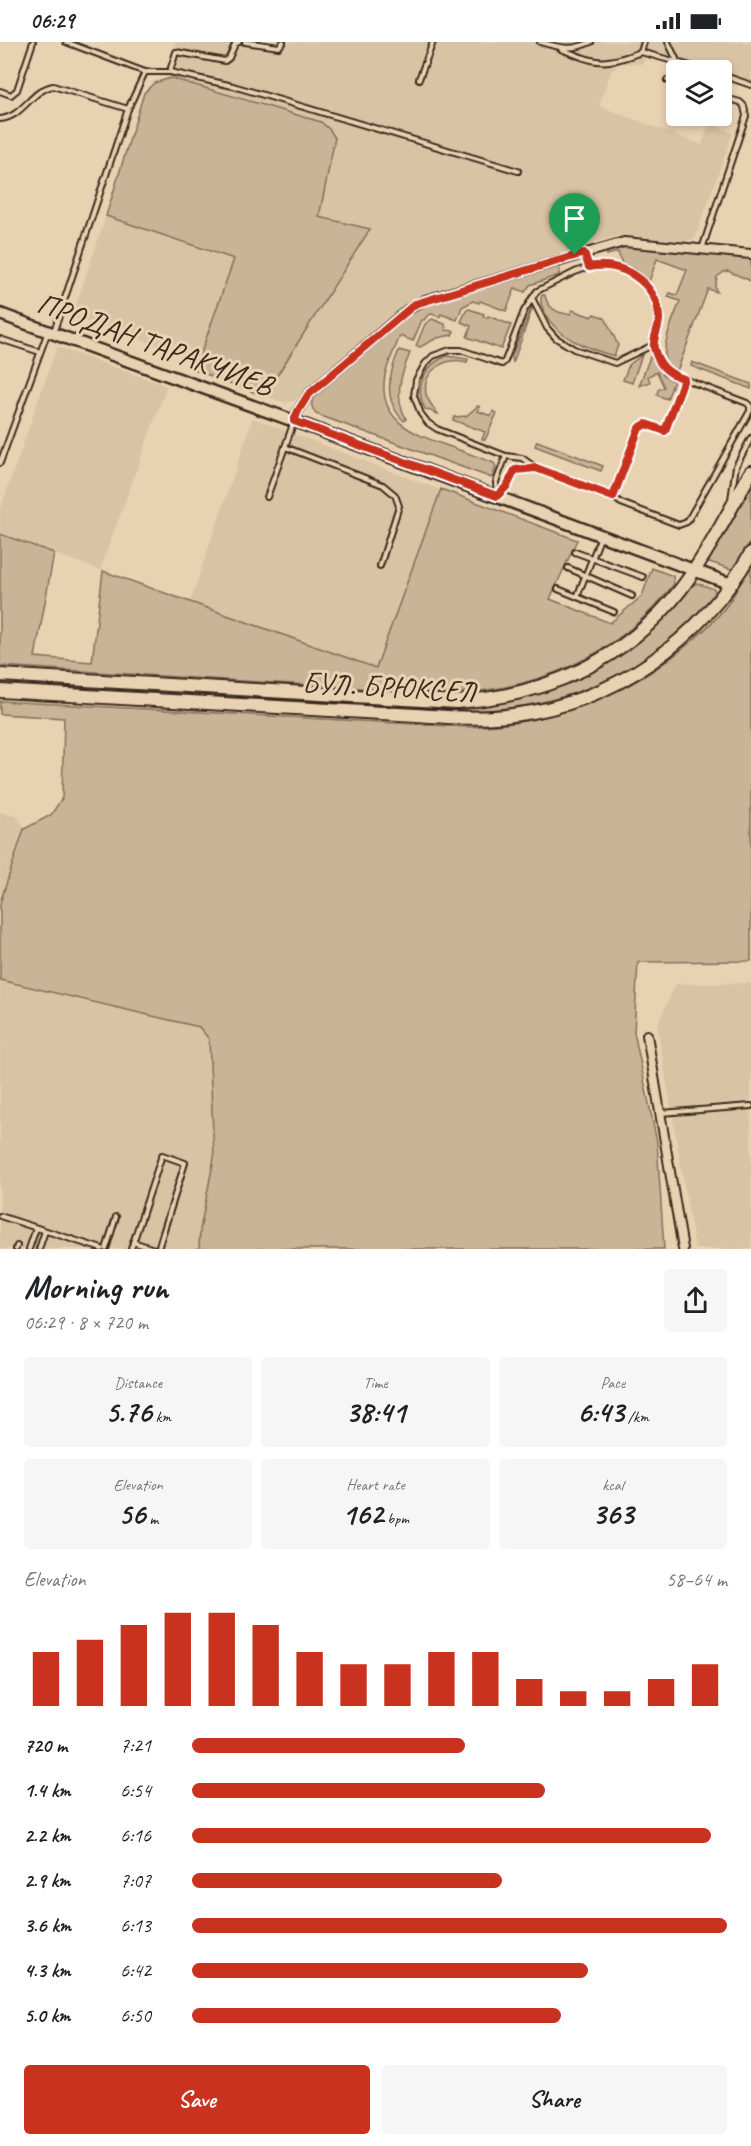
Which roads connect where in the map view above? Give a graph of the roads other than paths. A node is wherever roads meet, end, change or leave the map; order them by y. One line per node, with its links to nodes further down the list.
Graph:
1 (33, 42): 20 (lane)
2 (66, 42): 15 (lane)
3 (239, 42): 16 (lane)
4 (245, 42): 5 (lane)
5 (283, 42)
6 (434, 42): 18 (lane)
7 (540, 42): 11 (lane)
8 (591, 42): 11 (lane)
9 (644, 42): 12 (lane)
10 (668, 42): 14 (lane)
11 (561, 49): 12 (lane)
12 (641, 52): 13 (lane)
13 (671, 60)
14 (677, 60)
15 (145, 72): 16 (lane); 22 (lane)
16 (170, 72): 24 (lane)
17 (732, 78): 19 (lane)
18 (419, 80)
19 (751, 85)
20 (0, 91)
21 (732, 100): 25 (lane)
22 (128, 109): 23 (lane); 31 (lane)
23 (0, 119)
24 (518, 171)
25 (702, 249): 26 (street); 27 (street)
26 (584, 253): 28 (lane); 36 (street)
27 (751, 254)
28 (589, 267): 29 (lane); 33 (lane)
29 (532, 297): 33 (lane); 39 (lane)
30 (0, 314): 31 (street, ПРОДАН ТАРАКЧИЕВ)
31 (51, 331): 34 (lane); 36 (street, ПРОДАН ТАРАКЧИЕВ)
32 (0, 339): 34 (lane)
33 (653, 345): 35 (lane)
34 (40, 352): 40 (lane)
35 (684, 379): 45 (lane); 45 (lane)
36 (294, 421): 38 (lane); 43 (street, ПРОДАН ТАРАКЧИЕВ)
37 (751, 438): 46 (lane)
38 (285, 447): 44 (lane); 51 (lane)
39 (506, 456): 41 (lane); 43 (lane)
40 (0, 463)
41 (536, 468): 43 (lane); 45 (lane)
42 (751, 472): 46 (main road, БУЛ. БРЮКСЕЛ)
43 (497, 496): 47 (street, ПРОДАН ТАРАКЧИЕВ)
44 (267, 497)
45 (613, 497)
46 (729, 510): 53 (main road, БУЛ. БРЮКСЕЛ)
47 (602, 535): 50 (lane); 53 (street, ПРОДАН ТАРАКЧИЕВ)
48 (575, 552): 50 (lane)
49 (751, 553): 56 (main road, БУЛ. БРЮКСЕЛ)
50 (593, 558): 54 (lane); 55 (lane)
51 (380, 566)
52 (568, 568): 54 (lane)
53 (695, 570): 56 (street, ПРОДАН ТАРАКЧИЕВ); 61 (main road, БУЛ. БРЮКСЕЛ)
54 (586, 576): 58 (lane); 59 (lane)
55 (643, 577)
56 (732, 584): 62 (main road, БУЛ. БРЮКСЕЛ)
57 (558, 589): 59 (lane)
58 (632, 596)
59 (578, 597): 60 (lane)
60 (614, 612)
61 (0, 675)
62 (0, 690)
63 (647, 1035): 65 (street)
64 (751, 1106): 65 (lane)
65 (660, 1113): 76 (street)
66 (0, 1216): 68 (lane)
67 (116, 1218): 73 (lane)
68 (36, 1228): 69 (lane); 71 (lane)
69 (45, 1230): 72 (lane); 73 (lane)
70 (133, 1242): 74 (lane); 75 (lane); 75 (lane)
71 (29, 1249)
72 (39, 1249)
73 (104, 1249)
74 (131, 1249)
75 (156, 1249)
76 (682, 1249)

